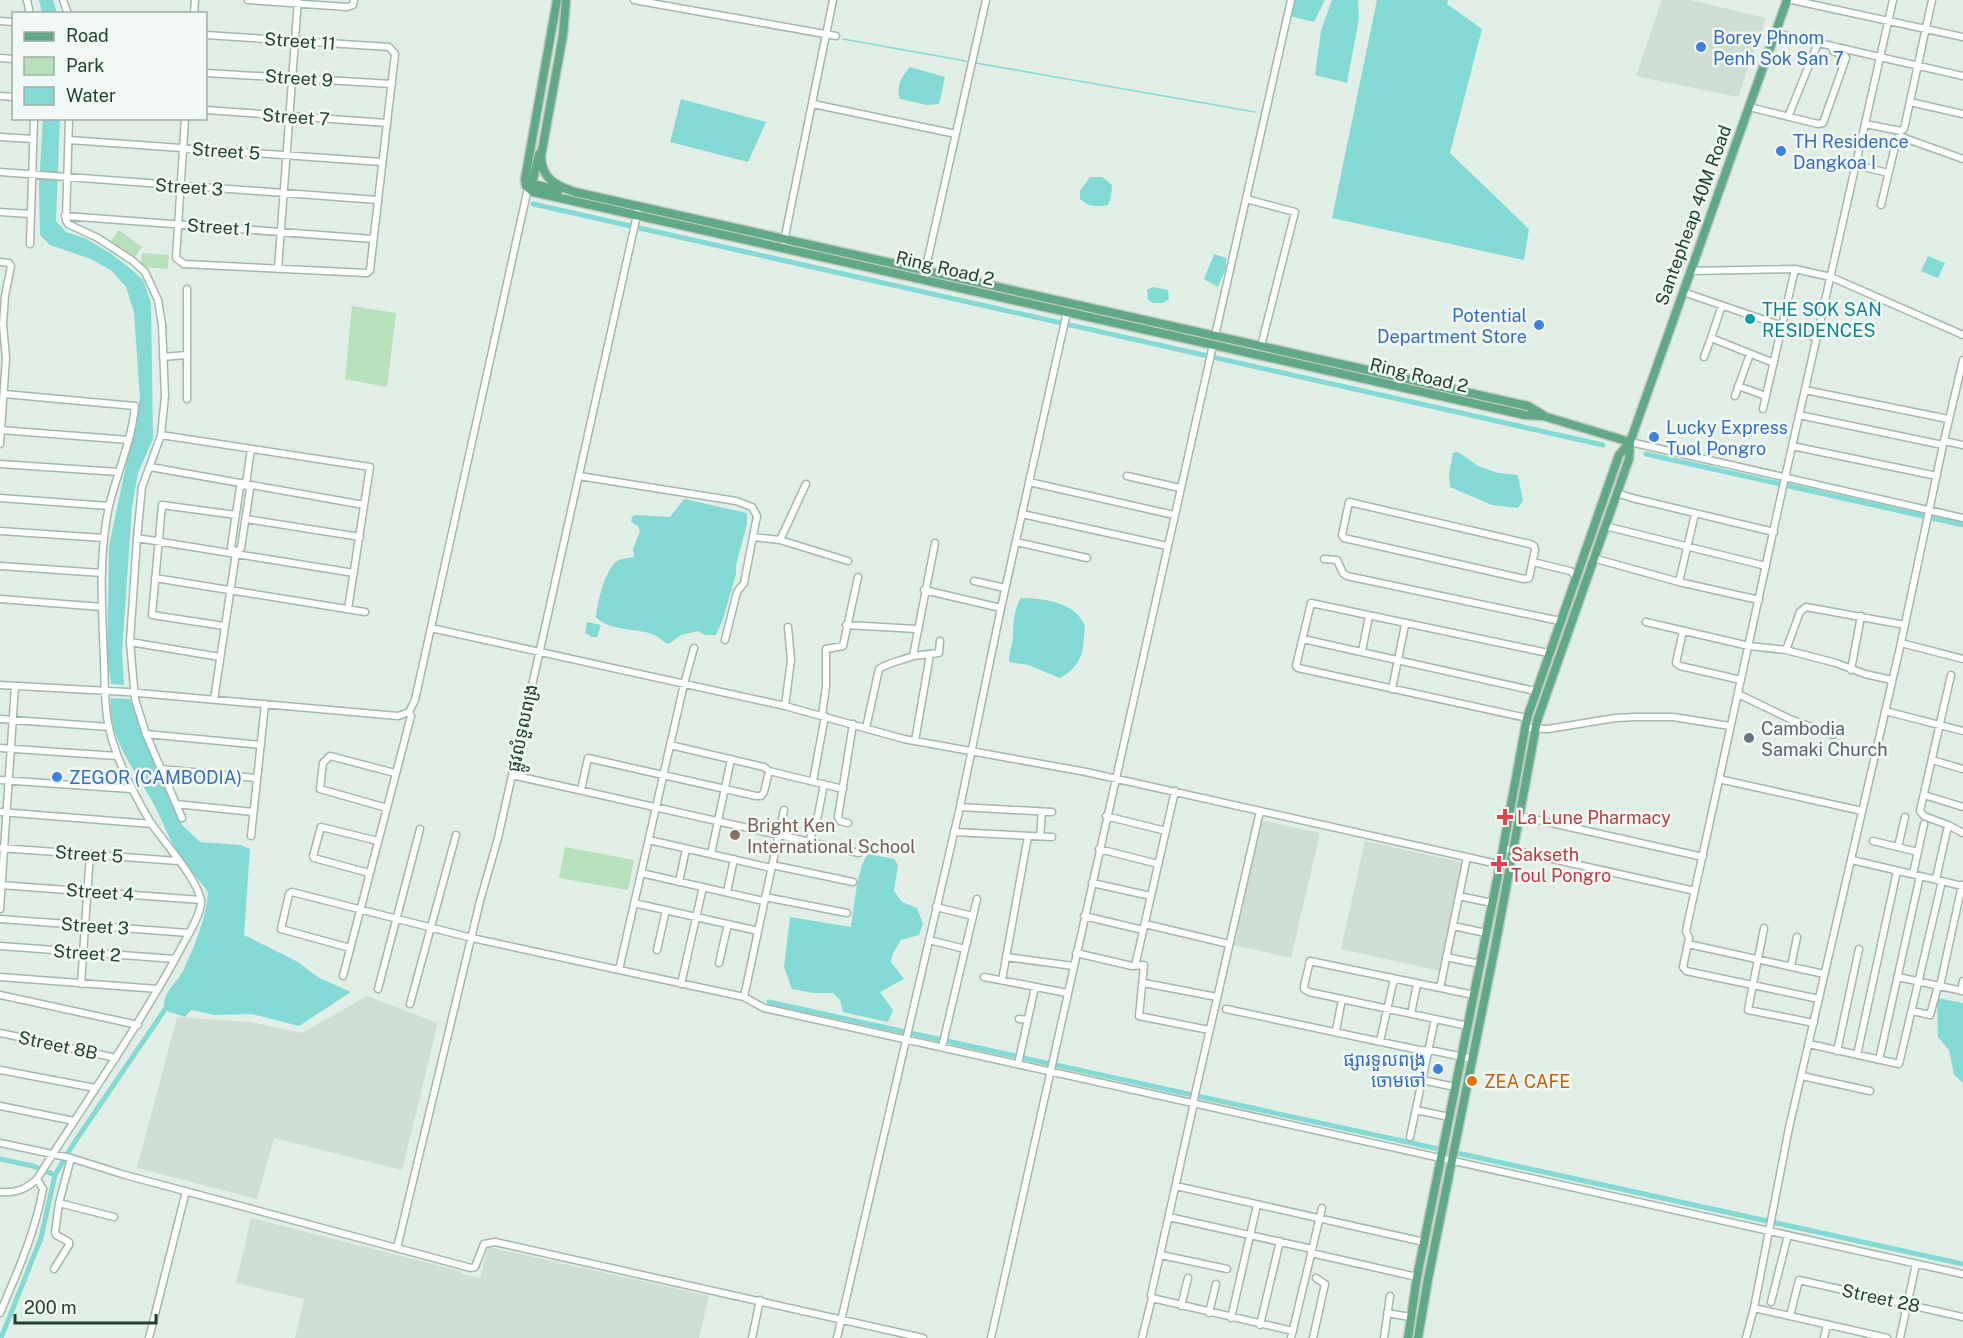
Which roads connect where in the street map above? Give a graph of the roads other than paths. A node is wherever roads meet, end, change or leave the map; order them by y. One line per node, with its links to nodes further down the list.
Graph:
1 (248, 0): 13 (street)
2 (557, 0): 58 (main road)
3 (566, 0): 48 (main road, Ring Road 2)
4 (634, 0): 19 (street)
5 (833, 0): 19 (street)
6 (986, 0): 44 (street)
7 (1291, 0): 62 (street)
8 (1787, 0): 18 (main road, Santepheap 40M Road)
9 (1792, 0): 15 (street)
10 (1832, 0): 15 (street)
11 (1893, 0): 16 (street)
12 (1932, 0): 17 (street)
13 (297, 2): 14 (street); 23 (street)
14 (352, 3)
15 (1830, 8): 16 (street)
16 (1888, 21): 17 (street); 26 (street)
17 (1926, 29): 22 (street); 27 (street)
18 (1775, 33): 24 (street); 34 (main road, Santepheap 40M Road)
19 (826, 34): 21 (street); 33 (street)
20 (207, 35): 23 (street, Street 11)
21 (836, 36)
22 (1963, 37)
23 (295, 40): 30 (street); 31 (street, Street 11)
24 (1818, 43): 25 (street); 38 (street)
25 (1832, 46): 26 (street); 38 (street)
26 (1880, 57): 27 (street); 43 (street)
27 (1918, 65): 29 (street); 32 (street)
28 (207, 72): 30 (street, Street 9)
29 (1963, 75)
30 (292, 78): 31 (street, Street 9); 37 (street)
31 (392, 84): 42 (street)
32 (1910, 102): 36 (street); 43 (street)
33 (813, 104): 44 (street); 73 (street)
34 (1749, 107): 38 (street); 78 (main road, Santepheap 40M Road)
35 (207, 110): 37 (street, Street 7)
36 (1963, 114)
37 (289, 116): 42 (street, Street 7); 50 (street)
38 (1788, 117)
39 (34, 120): 46 (street)
40 (69, 120): 47 (street)
41 (185, 120): 49 (street)
42 (387, 123): 52 (street)
43 (1865, 124): 53 (street)
44 (956, 134): 79 (street)
45 (0, 137): 46 (street)
46 (33, 140): 56 (street)
47 (69, 140): 49 (street, Street 5); 57 (street)
48 (542, 146): 58 (main road); 60 (main road, Ring Road 2)
49 (183, 148): 50 (street, Street 5); 59 (street)
50 (286, 156): 52 (street, Street 5); 61 (street)
51 (1963, 159): 55 (street)
52 (382, 162): 63 (street)
53 (1856, 165): 55 (street); 80 (street)
54 (0, 172): 56 (street, Street 3)
55 (1888, 173): 64 (street)
56 (35, 175): 57 (street, Street 3); 67 (street)
57 (64, 177): 59 (street, Street 3); 68 (street)
58 (530, 186): 60 (main road); 69 (main road, Ring Road 2); 187 (street)
59 (182, 187): 61 (street, Street 3); 70 (street)
60 (575, 192): 65 (main road, Ring Road 2)
61 (284, 193): 63 (street, Street 3); 71 (street)
62 (1246, 199): 91 (street); 92 (street)
63 (378, 200): 72 (street)
64 (1881, 205)
65 (639, 206): 69 (street, ផ្លូវលំទួលពង្រ); 73 (main road, Ring Road 2)
66 (0, 212): 67 (street)
67 (30, 214): 74 (street)
68 (65, 216): 70 (street, Street 1); 95 (street)
69 (636, 220): 73 (main road, Ring Road 2); 122 (street, ផ្លូវលំទួលពង្រ)
70 (178, 224): 71 (street, Street 1); 77 (street)
71 (281, 232): 72 (street, Street 1); 77 (street)
72 (373, 239): 77 (street)
73 (783, 243): 79 (main road, Ring Road 2)
74 (30, 244)
75 (0, 262): 83 (street)
76 (1795, 269): 78 (street); 80 (street); 86 (street)
77 (278, 270)
78 (1691, 271): 82 (main road, Santepheap 40M Road)
79 (924, 275): 85 (main road, Ring Road 2)
80 (1831, 278): 88 (street); 90 (street)
81 (187, 289): 94 (street)
82 (1683, 292): 84 (street); 113 (main road, Santepheap 40M Road)
83 (3, 296): 87 (street)
84 (1722, 305): 86 (street); 89 (street)
85 (1067, 311): 92 (main road, Ring Road 2); 125 (street)
86 (1783, 326): 90 (street); 99 (street)
87 (2, 331): 97 (street)
88 (1963, 335)
89 (1711, 338): 93 (street); 96 (street)
90 (1817, 338): 101 (street)
91 (1262, 346): 92 (main road, Ring Road 2); 108 (main road, Ring Road 2)
92 (1212, 348): 108 (main road, Ring Road 2); 129 (street)
93 (1750, 354): 99 (street); 100 (street)
94 (186, 355): 95 (street); 105 (street)
95 (163, 357): 111 (street)
96 (1704, 357)
97 (3, 358): 102 (street)
98 (1963, 360): 109 (street)
99 (1774, 363): 104 (street)
100 (1738, 386): 103 (street); 104 (street)
101 (1805, 390): 107 (street); 109 (street)
102 (3, 391): 110 (street); 112 (street)
103 (1734, 396)
104 (1767, 396): 106 (street)
105 (187, 399)
106 (1763, 409)
107 (1799, 415): 114 (street); 117 (street)
108 (1544, 416): 113 (main road, Ring Road 2)
109 (1948, 419): 114 (street)
110 (1, 430): 112 (street); 115 (street)
111 (161, 435): 118 (street); 120 (street)
112 (129, 440): 121 (street)
113 (1630, 442): 126 (street); 130 (main road); 164 (main road)
114 (1943, 443): 116 (street); 124 (street)
115 (0, 444)
116 (1963, 445)
117 (1792, 446): 124 (street); 126 (street)
118 (252, 449): 127 (street); 132 (street)
119 (0, 464): 121 (street)
120 (150, 467): 127 (street); 147 (street)
121 (118, 472): 133 (street)
122 (579, 476): 145 (street); 199 (street, ផ្លូវលំទួលពង្រ)
123 (1127, 476): 129 (street)
124 (1937, 476): 134 (street)
125 (1029, 482): 135 (street); 138 (street)
126 (1784, 483): 134 (street); 143 (street)
127 (246, 484): 132 (street); 137 (street); 140 (street)
128 (806, 484): 148 (street)
129 (1180, 488): 138 (street)
130 (1617, 493): 136 (street); 141 (main road)
131 (0, 498): 133 (street)
132 (364, 505): 144 (street)
133 (109, 506): 146 (street)
134 (1930, 511): 139 (street); 184 (street)
135 (1022, 514): 150 (street); 152 (street)
136 (1695, 514): 143 (street); 153 (street)
137 (236, 515): 149 (street); 154 (street)
138 (1174, 515): 152 (street)
139 (1963, 518)
140 (246, 519): 144 (street); 154 (street)
141 (1605, 526): 153 (street); 156 (main road)
142 (0, 531): 146 (street)
143 (1774, 532): 161 (street)
144 (360, 537): 163 (street)
145 (753, 537): 148 (street); 191 (street)
146 (104, 538): 162 (street)
147 (137, 538): 149 (street); 193 (street)
148 (780, 540): 158 (street)
149 (159, 541): 154 (street); 166 (street)
150 (1016, 542): 155 (street); 169 (street)
151 (935, 543): 171 (street)
152 (1167, 546): 253 (street)
153 (1688, 547): 161 (street); 168 (street)
154 (236, 554): 163 (street); 170 (street)
155 (1087, 558)
156 (1593, 558): 168 (street); 233 (main road)
157 (1324, 559): 180 (street)
158 (848, 561)
159 (1533, 562): 159 (street); 164 (street)
160 (0, 566): 162 (street)
161 (1766, 566): 173 (street)
162 (102, 573): 174 (street)
163 (354, 573): 176 (street)
164 (1576, 576): 180 (main road)
165 (858, 577): 182 (street)
166 (155, 578): 170 (street); 185 (street)
167 (974, 581): 169 (street)
168 (1679, 582): 173 (street)
169 (1005, 588): 175 (street)
170 (230, 590): 176 (street); 185 (street)
171 (924, 590): 175 (street); 188 (street)
172 (0, 599): 174 (street)
173 (1759, 600): 195 (street)
174 (102, 607): 214 (street)
175 (1001, 608): 242 (street)
176 (348, 609): 177 (street)
177 (365, 612)
178 (1369, 616): 183 (street); 190 (street); 198 (street)
179 (1861, 616): 184 (street); 197 (street); 206 (street)
180 (1560, 621): 200 (main road)
181 (1646, 622): 189 (street)
182 (846, 625): 188 (street); 223 (street)
183 (1405, 625): 200 (street); 205 (street)
184 (1905, 625): 194 (street)
185 (224, 626): 203 (street)
186 (788, 627): 220 (street)
187 (431, 628): 199 (street); 222 (street)
188 (917, 629): 202 (street)
189 (1683, 631): 195 (street); 208 (street)
190 (1303, 639): 198 (street); 213 (street)
191 (725, 640)
192 (940, 641): 201 (street)
193 (130, 642): 203 (street); 216 (street)
194 (1901, 643): 204 (street); 209 (street)
195 (1749, 646): 197 (street); 208 (street)
196 (694, 648): 210 (street)
197 (1786, 650): 206 (street)
198 (1362, 651): 205 (street)
199 (538, 652): 210 (street); 250 (street, ផ្លូវលំទួលពង្រ)
200 (1548, 653): 215 (main road)
201 (930, 655): 202 (street); 237 (street)
202 (913, 656): 231 (street)
203 (220, 657): 218 (street)
204 (1963, 659)
205 (1397, 660): 213 (street); 215 (street)
206 (1851, 670): 209 (street)
207 (1951, 675): 228 (street)
208 (1741, 680): 217 (street)
209 (1892, 680): 221 (street)
210 (684, 684): 220 (street); 239 (street)
211 (0, 685): 212 (street)
212 (15, 686): 214 (street); 226 (street)
213 (1392, 688): 224 (street)
214 (109, 691): 216 (street); 230 (street)
215 (1535, 691): 224 (main road)
216 (131, 692): 218 (street); 235 (street)
217 (1738, 694): 229 (street); 236 (street)
218 (214, 700): 219 (street)
219 (265, 704): 222 (street); 238 (street)
220 (785, 706): 223 (street)
221 (1885, 711): 228 (street); 272 (street)
222 (409, 712): 249 (street)
223 (823, 716): 227 (street); 257 (street)
224 (1527, 718): 232 (main road)
225 (0, 719): 226 (street)
226 (13, 720): 230 (street); 241 (street)
227 (853, 724): 231 (street); 261 (street)
228 (1940, 724): 234 (street); 245 (street)
229 (1730, 726): 233 (street); 254 (street)
230 (109, 727): 243 (street)
231 (866, 728): 237 (street)
232 (1525, 728): 233 (street); 302 (main road)
233 (1535, 728): 278 (main road)
234 (1963, 730)
235 (146, 734): 238 (street); 246 (street)
236 (1833, 735)
237 (915, 741): 242 (street)
238 (261, 745): 252 (street)
239 (670, 745): 244 (street); 251 (street)
240 (0, 748): 241 (street)
241 (11, 749): 243 (street); 256 (street)
242 (971, 752): 253 (street); 267 (street)
243 (117, 756): 259 (street)
244 (731, 759): 248 (street); 260 (street)
245 (1932, 760): 247 (street); 264 (street)
246 (161, 769): 252 (street); 265 (street)
247 (1963, 769)
248 (769, 771): 257 (street); 260 (street)
249 (395, 773): 269 (street); 269 (street)
250 (512, 775): 262 (street); 360 (street, ផ្លូវលំទួលពង្រ)
251 (663, 775): 260 (street); 262 (street); 266 (street)
252 (257, 778): 274 (street)
253 (1115, 779): 263 (street); 277 (street)
254 (1719, 779): 272 (street); 311 (street)
255 (0, 780): 256 (street)
256 (9, 780): 259 (street); 273 (street)
257 (813, 781): 258 (street)
258 (824, 784): 261 (street); 299 (street)
259 (131, 789): 283 (street)
260 (725, 789): 281 (street)
261 (843, 789): 282 (street)
262 (580, 790): 266 (street)
263 (1174, 791): 271 (street); 287 (street)
264 (1924, 795): 268 (street); 289 (street)
265 (176, 804): 274 (street); 280 (street)
266 (656, 807): 281 (street); 296 (street)
267 (960, 807): 275 (street); 288 (street)
268 (1963, 807)
269 (387, 808): 297 (street)
270 (784, 810): 290 (street)
271 (1260, 811): 310 (street); 362 (street)
272 (1862, 811): 313 (street)
273 (3, 812): 283 (street); 301 (street)
274 (253, 812): 291 (street)
275 (1042, 812): 276 (street); 294 (street)
276 (1052, 812)
277 (1106, 816): 287 (street); 304 (street)
278 (1520, 816): 305 (main road); 311 (street)
279 (1905, 817): 300 (street)
280 (182, 818)
281 (718, 821): 290 (street); 309 (street)
282 (848, 823)
283 (152, 824): 314 (street)
284 (1924, 824): 306 (street)
285 (420, 829): 348 (street)
286 (1947, 830): 323 (street)
287 (1166, 831): 315 (street)
288 (954, 832): 293 (street); 340 (street)
289 (1963, 833)
290 (778, 835): 299 (street); 317 (street)
291 (250, 836)
292 (456, 836): 353 (street)
293 (1028, 836): 294 (street); 371 (street)
294 (1040, 836): 295 (street)
295 (1052, 837)
296 (649, 840): 303 (street); 321 (street)
297 (378, 841): 320 (street); 320 (street)
298 (1873, 841): 300 (street)
299 (809, 842): 307 (street)
300 (1898, 847): 306 (street)
301 (2, 848): 308 (street, Street 5); 327 (street)
302 (1503, 848): 305 (street); 316 (main road)
303 (686, 849): 309 (street); 324 (street)
304 (1099, 849): 315 (street); 326 (street)
305 (1514, 850): 318 (main road); 331 (street)
306 (1918, 852): 322 (street)
307 (859, 853)
308 (90, 854): 314 (street, Street 5); 330 (street)
309 (711, 854): 312 (street)
310 (1467, 857): 316 (street); 334 (street)
311 (1703, 857): 331 (street)
312 (734, 860): 317 (street); 332 (street)
313 (1852, 860): 319 (street); 381 (street)
314 (178, 861): 337 (street)
315 (1158, 864): 333 (street)
316 (1500, 865): 318 (street); 339 (main road)
317 (772, 866): 325 (street); 335 (street)
318 (1510, 867): 431 (main road)
319 (1897, 871): 322 (street); 428 (street)
320 (369, 873): 342 (street)
321 (641, 873): 324 (street); 338 (street)
322 (1916, 875): 323 (street); 385 (street)
323 (1939, 880): 328 (street); 388 (street)
324 (679, 882): 329 (street)
325 (853, 882)
326 (1092, 883): 333 (street); 346 (street)
327 (1, 885): 330 (street, Street 4); 341 (street)
328 (1962, 885): 395 (street)
329 (703, 887): 332 (street); 347 (street)
330 (87, 891): 337 (street, Street 4); 351 (street)
331 (1695, 891): 363 (street)
332 (727, 892): 335 (street)
333 (1151, 896): 354 (street)
334 (1459, 896): 339 (street); 352 (street)
335 (765, 899): 344 (street); 356 (street)
336 (977, 899): 345 (street)
337 (201, 900): 357 (street)
338 (634, 903): 343 (street); 380 (street)
339 (1492, 903): 358 (main road)
340 (936, 908): 345 (street); 361 (street)
341 (0, 909)
342 (360, 909): 348 (street); 365 (street); 365 (street)
343 (666, 910): 347 (street); 368 (street)
344 (847, 913)
345 (973, 916): 366 (street)
346 (1084, 916): 354 (street); 370 (street)
347 (696, 917): 350 (street); 392 (street)
348 (396, 918): 353 (street); 399 (street)
349 (0, 919): 351 (street, Street 3)
350 (728, 924): 356 (street); 375 (street)
351 (85, 925): 357 (street, Street 3); 369 (street)
352 (1453, 926): 358 (street); 372 (street)
353 (430, 927): 360 (street); 408 (street)
354 (1144, 927): 362 (street); 378 (street)
355 (1764, 928): 374 (street)
356 (758, 931): 404 (street)
357 (189, 933): 373 (street)
358 (1486, 933): 376 (main road)
359 (1797, 937): 379 (street)
360 (472, 938): 380 (street); 467 (street, ផ្លូវលំទួលពង្រ)
361 (929, 940): 366 (street); 422 (street)
362 (1229, 944): 405 (street)
363 (1688, 944): 374 (street); 394 (street)
364 (0, 946): 369 (street, Street 2)
365 (350, 948): 382 (street)
366 (965, 949): 424 (street)
367 (1859, 949): 427 (street)
368 (657, 950)
369 (83, 952): 373 (street, Street 2); 391 (street)
370 (1076, 953): 377 (street); 378 (street)
371 (1006, 957): 377 (street); 387 (street)
372 (1446, 957): 376 (street); 397 (street)
373 (175, 959): 398 (street)
374 (1758, 960): 379 (street); 394 (street)
375 (719, 963)
376 (1480, 964): 403 (main road)
377 (1073, 966): 401 (street)
378 (1135, 966): 390 (street)
379 (1791, 966): 381 (street)
380 (619, 970): 392 (street)
381 (1824, 974): 407 (street)
382 (343, 975)
383 (0, 977): 391 (street)
384 (984, 977): 387 (street)
385 (1898, 977): 388 (street); 432 (street)
386 (1394, 978): 393 (street); 406 (street); 409 (street)
387 (1002, 980): 396 (street)
388 (1919, 981): 395 (street); 411 (street)
389 (1963, 981): 400 (street)
390 (1144, 983): 405 (street); 419 (street)
391 (81, 984): 398 (street)
392 (681, 984): 404 (street)
393 (1417, 984): 397 (street); 412 (street)
394 (1752, 985): 407 (street); 416 (street)
395 (1939, 986): 400 (street); 411 (street)
396 (1035, 987): 401 (street); 415 (street)
397 (1440, 988): 403 (street)
398 (158, 989): 417 (street)
399 (378, 989)
400 (1962, 991)
401 (1067, 993): 434 (street)
402 (0, 995): 417 (street)
403 (1474, 995): 418 (main road)
404 (744, 997): 422 (street)
405 (1217, 997): 419 (street)
406 (1342, 999): 409 (street); 420 (street)
407 (1819, 999): 416 (street)
408 (410, 1004)
409 (1387, 1008): 412 (street); 423 (street)
410 (1226, 1009): 420 (street)
411 (1912, 1011): 432 (street)
412 (1411, 1014): 414 (street)
413 (1019, 1018): 415 (street)
414 (1435, 1019): 418 (street); 426 (street)
415 (1028, 1020): 433 (street)
416 (1814, 1023): 425 (street)
417 (138, 1025): 429 (street)
418 (1468, 1026): 430 (main road)
419 (1209, 1030): 441 (street)
420 (1336, 1031): 423 (street)
421 (0, 1033): 429 (street, Street 8B)
422 (906, 1035): 424 (street); 492 (street)
423 (1380, 1041): 426 (street)
424 (943, 1043): 433 (street)
425 (1809, 1044): 427 (street); 436 (street)
426 (1428, 1051): 430 (street); 437 (street)
427 (1837, 1051): 428 (street)
428 (1857, 1055): 432 (street)
429 (116, 1058): 438 (street)
430 (1461, 1058): 431 (street); 439 (main road)
431 (1472, 1059): 450 (main road)
432 (1879, 1060)
433 (1018, 1062): 434 (street)
434 (1051, 1067): 441 (street); 500 (street)
435 (0, 1070): 438 (street)
436 (1802, 1076): 440 (street); 462 (street)
437 (1422, 1080): 439 (street); 443 (street)
438 (95, 1088): 445 (street)
439 (1455, 1088): 444 (main road)
440 (1870, 1091)
441 (1194, 1100): 448 (street); 453 (street)
442 (0, 1106): 445 (street)
443 (1416, 1110): 444 (street); 446 (street)
444 (1449, 1117): 448 (main road)
445 (74, 1121): 449 (street)
446 (1410, 1137)
447 (0, 1143): 449 (street)
448 (1443, 1152): 450 (street); 466 (main road)
449 (53, 1154): 451 (street); 452 (street)
450 (1454, 1154): 462 (street); 505 (main road)
451 (68, 1157): 454 (street); 456 (street)
452 (37, 1179): 455 (street); 486 (street)
453 (1176, 1186): 457 (street); 460 (street)
454 (186, 1191): 467 (street); 496 (street)
455 (0, 1192)
456 (58, 1203): 459 (street); 471 (street)
457 (1257, 1205): 461 (street); 463 (street)
458 (1322, 1208): 461 (street)
459 (114, 1217)
460 (1170, 1217): 463 (street); 469 (street)
461 (1319, 1219): 466 (street); 468 (street)
462 (1769, 1230): 464 (street); 484 (street)
463 (1250, 1235): 465 (street); 491 (street)
464 (1788, 1235): 470 (street); 481 (street)
465 (1280, 1241): 468 (street); 494 (street)
466 (1425, 1242): 474 (main road)
467 (397, 1248): 480 (street)
468 (1312, 1251): 474 (street); 495 (street)
469 (1161, 1255): 472 (street); 479 (street)
470 (1916, 1263): 473 (street); 482 (street)
471 (54, 1269)
472 (1227, 1269)
473 (1963, 1274)
474 (1417, 1277): 489 (main road)
475 (1188, 1278): 483 (street)
476 (1316, 1278): 502 (street)
477 (1216, 1284): 485 (street)
478 (1390, 1296): 487 (street)
479 (1152, 1298): 483 (street); 501 (street)
480 (760, 1300): 492 (street); 497 (street)
481 (1771, 1302)
482 (1907, 1304): 488 (street, Street 28); 490 (street, Street 28); 509 (street)
483 (1181, 1306): 485 (street)
484 (1754, 1308): 488 (street); 506 (street)
485 (1209, 1312): 491 (street)
486 (0, 1313)
487 (1387, 1313): 489 (street); 503 (street)
488 (1790, 1316): 493 (street)
489 (1410, 1317): 504 (main road)
490 (1963, 1317)
491 (1231, 1318): 494 (street)
492 (842, 1319): 498 (street); 499 (street)
493 (1827, 1324): 507 (street); 508 (street)
494 (1260, 1325): 495 (street)
495 (1292, 1335)
496 (149, 1338)
497 (752, 1338)
498 (837, 1338)
499 (923, 1338)
500 (990, 1338)
501 (1142, 1338)
502 (1313, 1338)
503 (1384, 1338)
504 (1408, 1338)
505 (1418, 1338)
506 (1746, 1338)
507 (1824, 1338)
508 (1887, 1338)
509 (1900, 1338)

